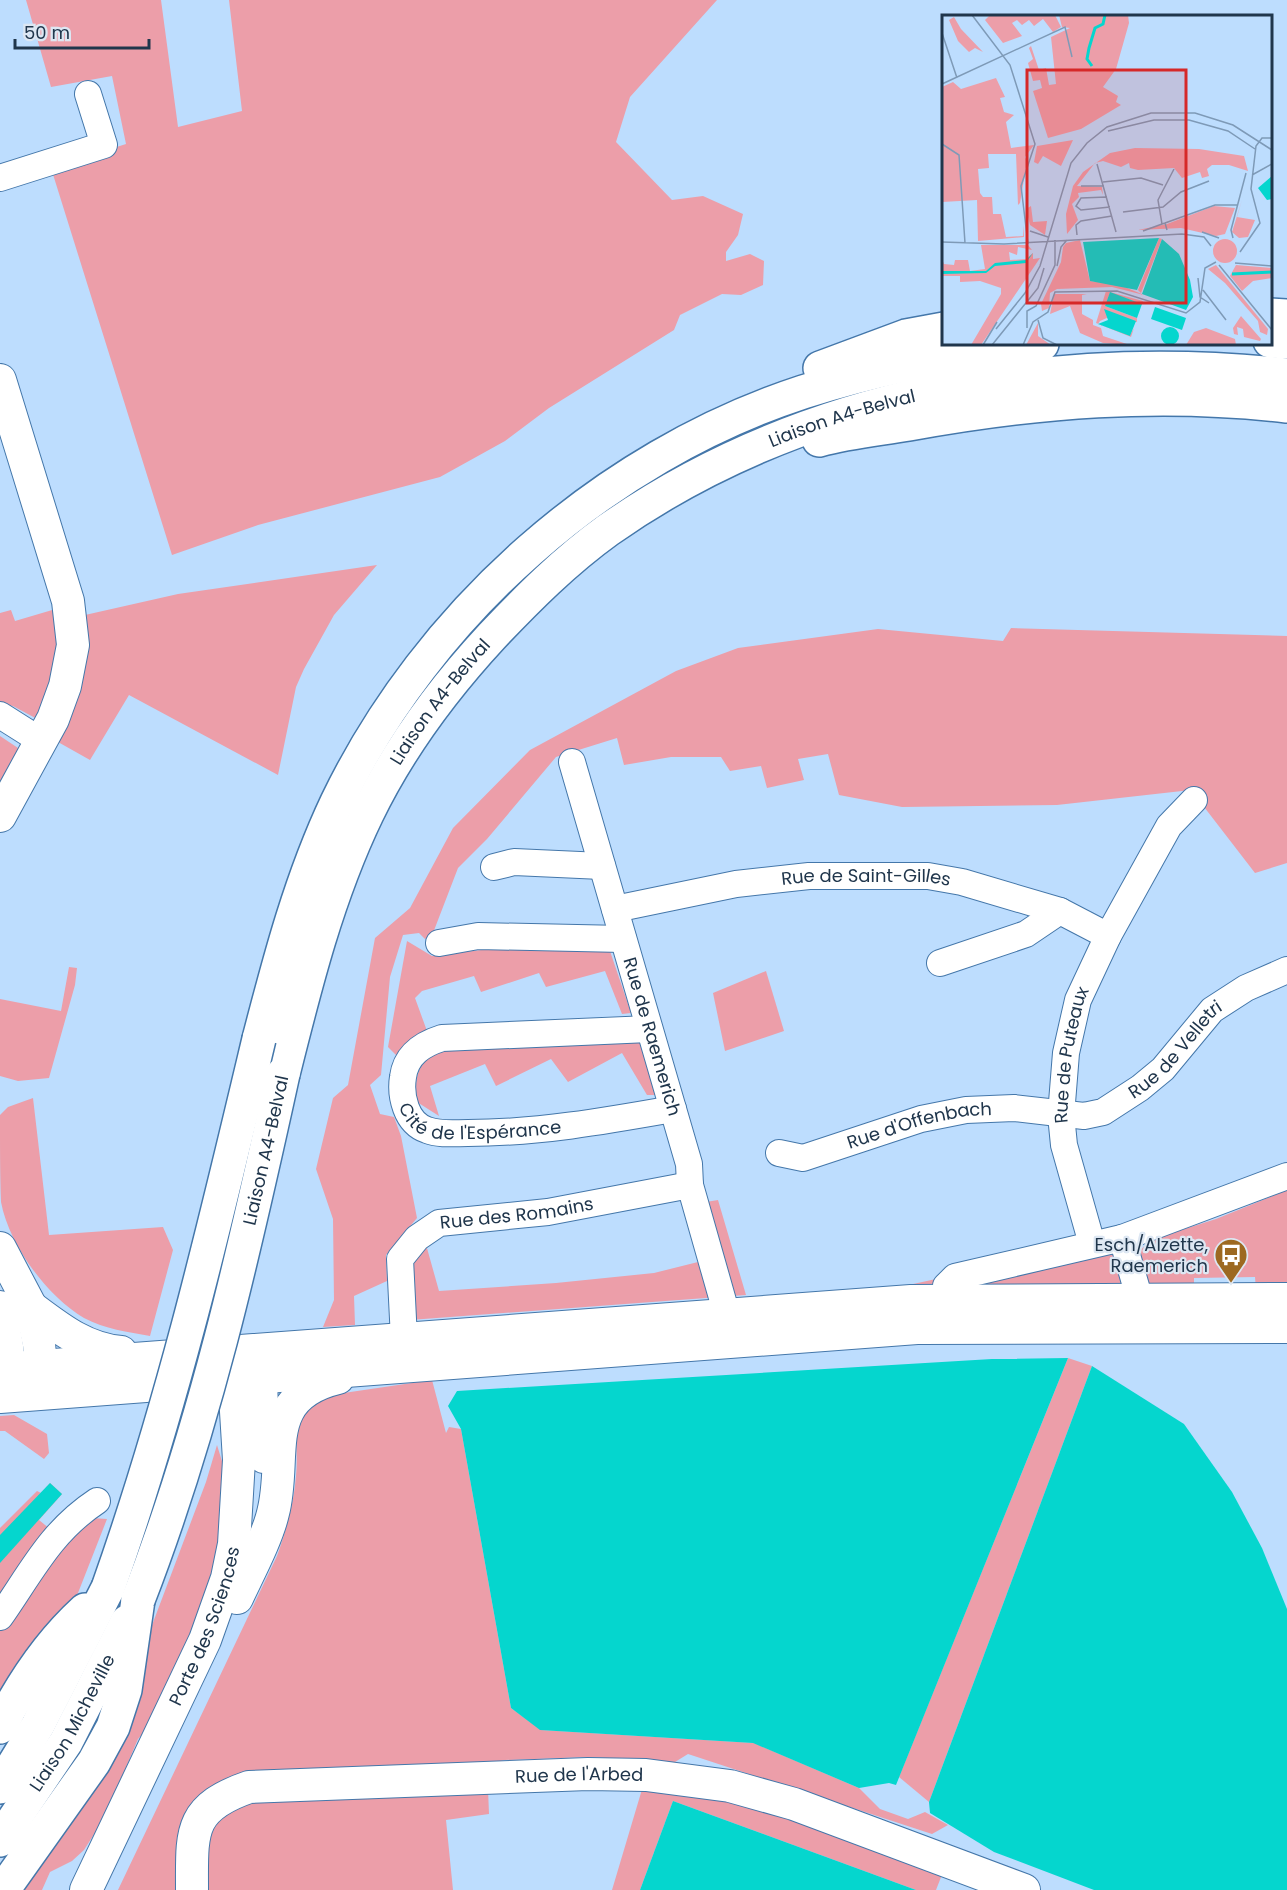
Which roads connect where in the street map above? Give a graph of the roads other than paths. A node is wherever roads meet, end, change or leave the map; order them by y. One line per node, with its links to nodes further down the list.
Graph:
1 (88, 94): 2 (street)
2 (0, 178)
3 (1272, 315): 4 (highway)
4 (1287, 316)
5 (942, 329): 12 (highway)
6 (1272, 341): 7 (highway)
7 (1287, 342)
8 (1035, 345): 12 (highway, Liaison A4-Belval)
9 (1287, 375): 13 (highway, Liaison A4-Belval)
10 (0, 380): 15 (main road)
11 (1287, 406): 13 (highway)
12 (654, 459): 54 (highway, Liaison A4-Belval, bridge)
13 (660, 497): 55 (highway, Liaison A4-Belval, bridge)
14 (0, 715): 15 (street)
15 (41, 741): 18 (main road)
16 (572, 762): 19 (street, Rue de Raemerich)
17 (1194, 800): 23 (street, Rue de Puteaux)
18 (0, 816)
19 (602, 866): 20 (street); 21 (street, Rue de Raemerich)
20 (494, 867)
21 (615, 909): 22 (street, Rue de Saint-Gilles); 24 (street, Rue de Raemerich)
22 (1060, 911): 23 (street, Rue de Saint-Gilles); 26 (street)
23 (1108, 936): 30 (street, Rue de Puteaux)
24 (623, 939): 25 (street); 28 (street, Rue de Raemerich)
25 (439, 943)
26 (940, 963)
27 (1287, 970): 30 (street, Rue de Velletri)
28 (649, 1029): 29 (street, Rue de Raemerich); 29 (street, Cité de l'Espérance)
29 (672, 1109): 33 (street, Rue de Raemerich)
30 (1060, 1115): 31 (street, Rue d'Offenbach); 35 (street, Rue de Puteaux)
31 (779, 1153)
32 (1287, 1176): 34 (street)
33 (690, 1185): 43 (street, Rue de Raemerich); 44 (street, Rue des Romains)
34 (1122, 1238): 35 (street); 39 (street)
35 (1092, 1244): 38 (street)
36 (0, 1248): 41 (main road)
37 (1287, 1299): 39 (main road)
38 (945, 1300): 39 (main road); 43 (main road)
39 (1140, 1300)
40 (0, 1306): 49 (main road)
41 (31, 1307): 46 (main road); 47 (main road)
42 (1287, 1327): 43 (main road)
43 (727, 1328): 44 (main road); 45 (main road)
44 (404, 1339): 45 (main road)
45 (378, 1354): 48 (main road); 52 (main road, Porte des Sciences)
46 (169, 1357): 47 (main road); 48 (main road)
47 (41, 1366): 49 (main road)
48 (254, 1366): 49 (main road); 50 (main road, Porte des Sciences); 52 (main road, Porte des Sciences)
49 (5, 1389): 50 (main road)
50 (237, 1499): 61 (main road, Porte des Sciences)
51 (97, 1501): 53 (street)
52 (257, 1550): 62 (main road, Porte des Sciences)
53 (11, 1579): 56 (street)
54 (108, 1588): 57 (highway); 58 (highway, Liaison Micheville)
55 (138, 1600): 59 (highway, Liaison Micheville); 60 (highway)
56 (0, 1617)
57 (0, 1727)
58 (0, 1787)
59 (0, 1840)
60 (3, 1890)
61 (86, 1890)
62 (100, 1890)
63 (192, 1890): 64 (main road, Rue de l'Arbed)
64 (1024, 1890)

